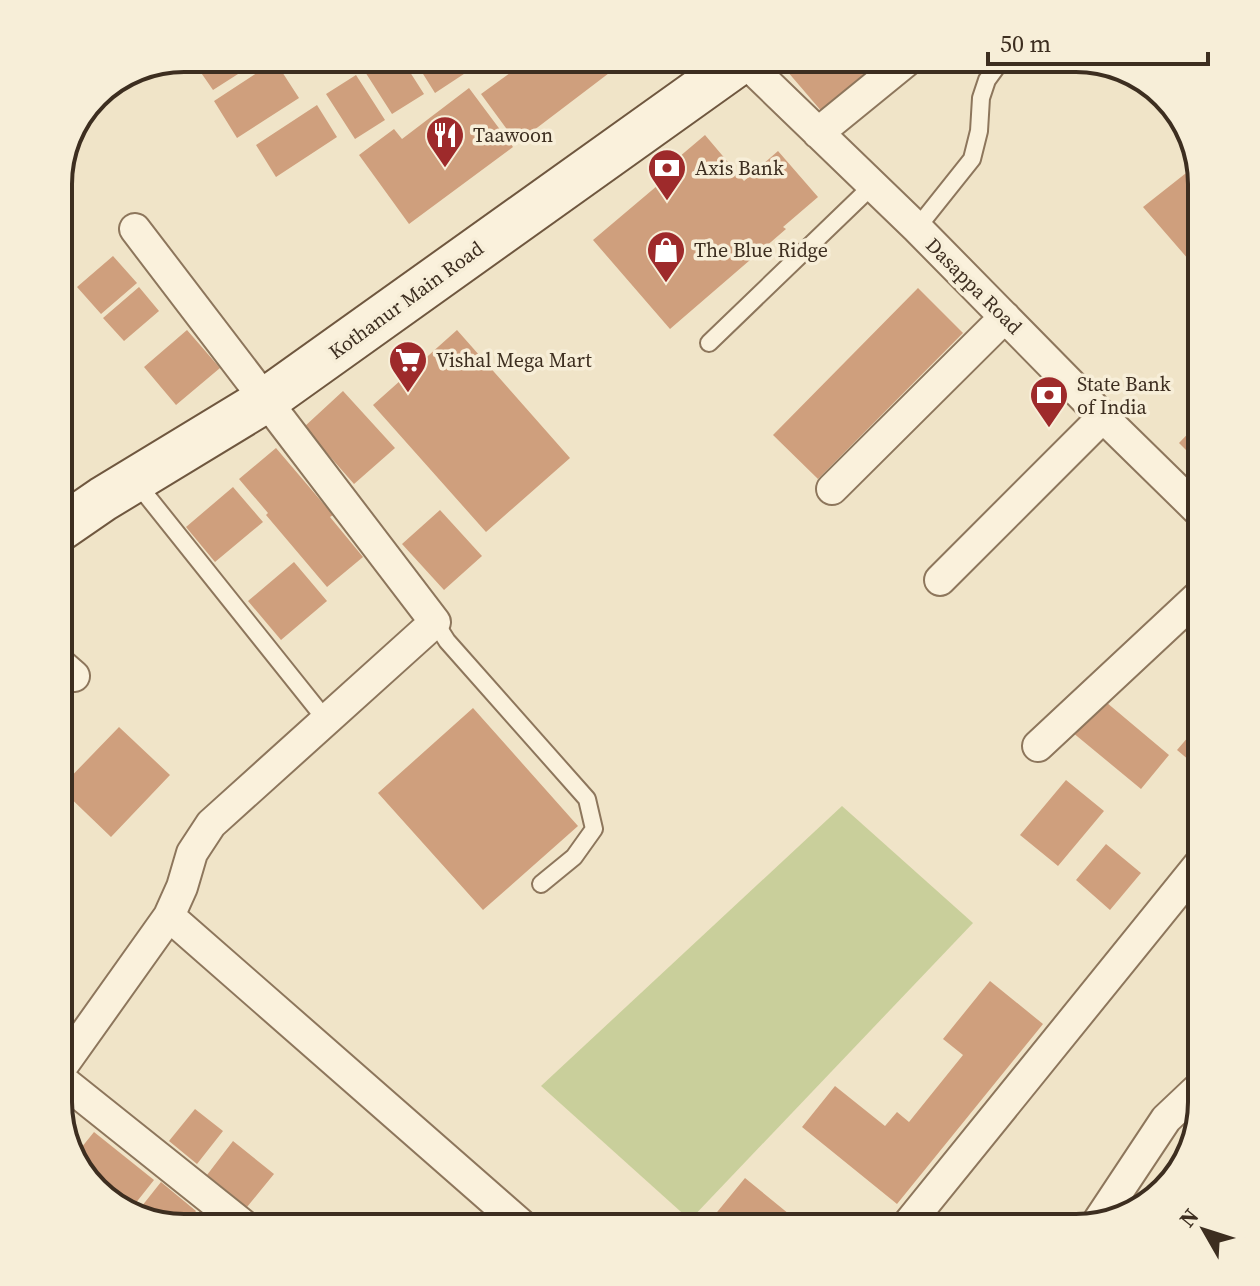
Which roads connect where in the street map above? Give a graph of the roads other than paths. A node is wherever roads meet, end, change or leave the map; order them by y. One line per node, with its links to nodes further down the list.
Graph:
1 (725, 72): 11 (main road, Kothanur Main Road)
2 (756, 72): 5 (street, Dasappa Road)
3 (893, 72): 5 (street)
4 (993, 72): 7 (lane)
5 (818, 133): 6 (street, Dasappa Road)
6 (873, 185): 7 (street, Dasappa Road); 10 (lane)
7 (917, 228): 9 (street, Dasappa Road)
8 (135, 229): 11 (street)
9 (1005, 317): 12 (street, Dasappa Road); 14 (street)
10 (709, 343)
11 (266, 400): 13 (main road, Kothanur Main Road); 19 (street)
12 (1103, 417): 15 (street, Dasappa Road); 17 (street)
13 (135, 480): 16 (main road, Kothanur Main Road); 20 (lane)
14 (832, 489)
15 (1188, 500)
16 (72, 520)
17 (940, 580)
18 (1188, 606): 21 (street)
19 (435, 622): 20 (street); 23 (lane)
20 (326, 720): 24 (street)
21 (1038, 746)
22 (1188, 878): 31 (street)
23 (541, 884)
24 (169, 916): 25 (street); 30 (street)
25 (72, 1055)
26 (72, 1087): 29 (street)
27 (1188, 1098): 28 (street)
28 (1106, 1210)
29 (219, 1214)
30 (509, 1214)
31 (916, 1214)

